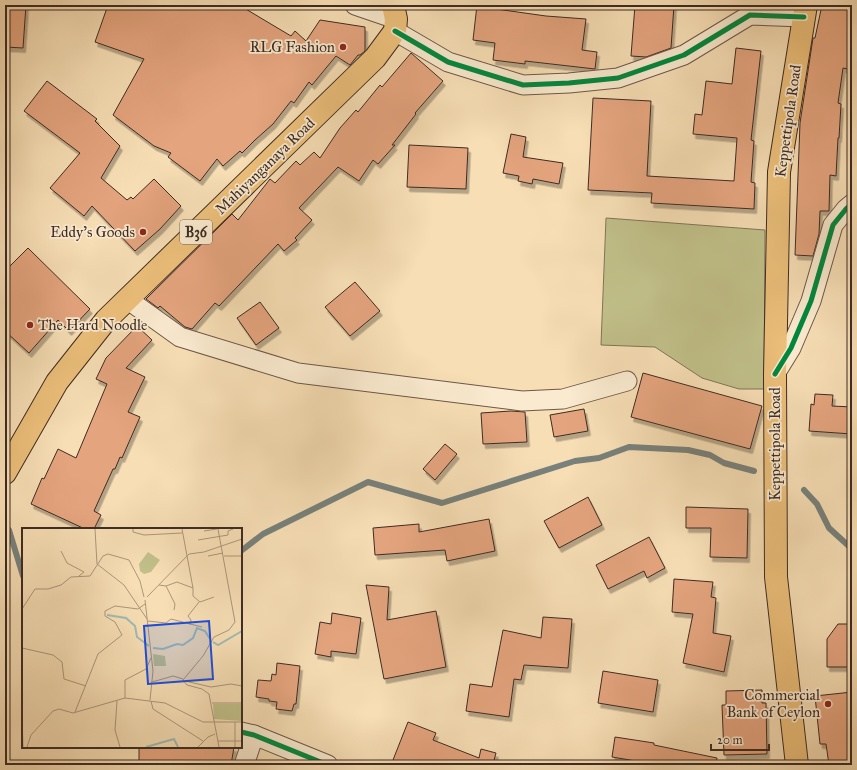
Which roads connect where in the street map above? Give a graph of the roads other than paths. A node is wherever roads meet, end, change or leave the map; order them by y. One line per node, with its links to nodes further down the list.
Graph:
1 (355, 5): 3 (street)
2 (805, 11): 3 (street); 6 (main road, Keppettipola Road)
3 (395, 18): 5 (main road, Mahiyanganaya Road / B36)
4 (852, 204): 6 (street)
5 (127, 299): 7 (street); 8 (main road, Mahiyanganaya Road / B36)
6 (775, 374): 12 (main road, Keppettipola Road)
7 (627, 381)
8 (5, 473)
9 (247, 734): 10 (street); 11 (street)
10 (244, 765)
11 (328, 765)
12 (797, 765)

